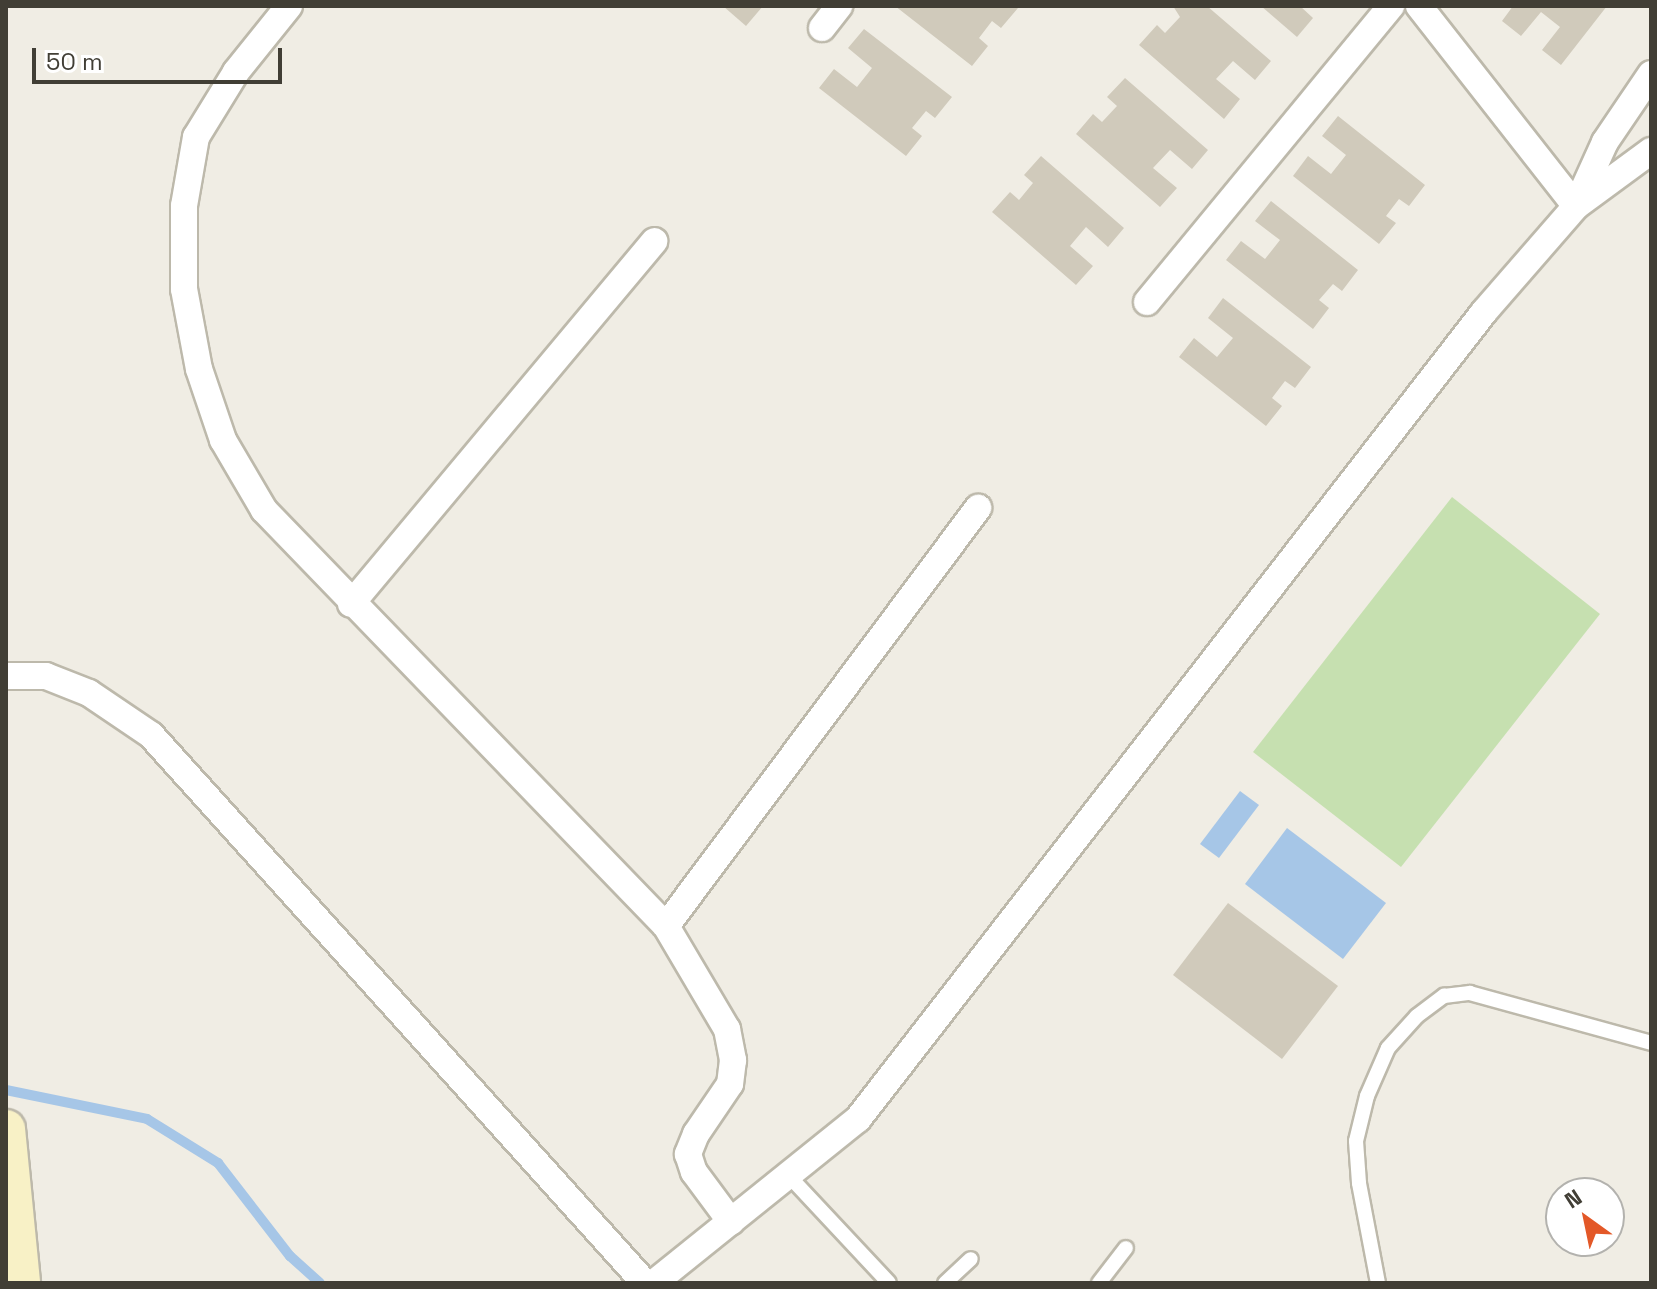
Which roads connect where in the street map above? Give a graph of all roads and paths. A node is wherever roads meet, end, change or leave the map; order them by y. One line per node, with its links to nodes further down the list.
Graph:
1 (289, 6): 12 (street)
2 (839, 6): 5 (street)
3 (1391, 6): 10 (street)
4 (1419, 6): 8 (street)
5 (822, 28)
6 (1651, 74): 8 (street)
7 (1651, 151): 8 (street)
8 (1576, 206): 17 (street)
9 (655, 241): 12 (street)
10 (1147, 302)
11 (978, 508): 14 (street)
12 (351, 604): 14 (street)
13 (6, 676): 22 (street)
14 (666, 926): 18 (street)
15 (1651, 1043): 27 (lane)
16 (6, 1129): 21 (main road)
17 (789, 1176): 18 (street); 24 (lane)
18 (731, 1222): 23 (street)
19 (1126, 1248): 26 (lane)
20 (971, 1259): 25 (lane)
21 (21, 1283)
22 (645, 1283)
23 (654, 1283)
24 (889, 1283)
25 (945, 1283)
26 (1099, 1283)
27 (1378, 1283)

